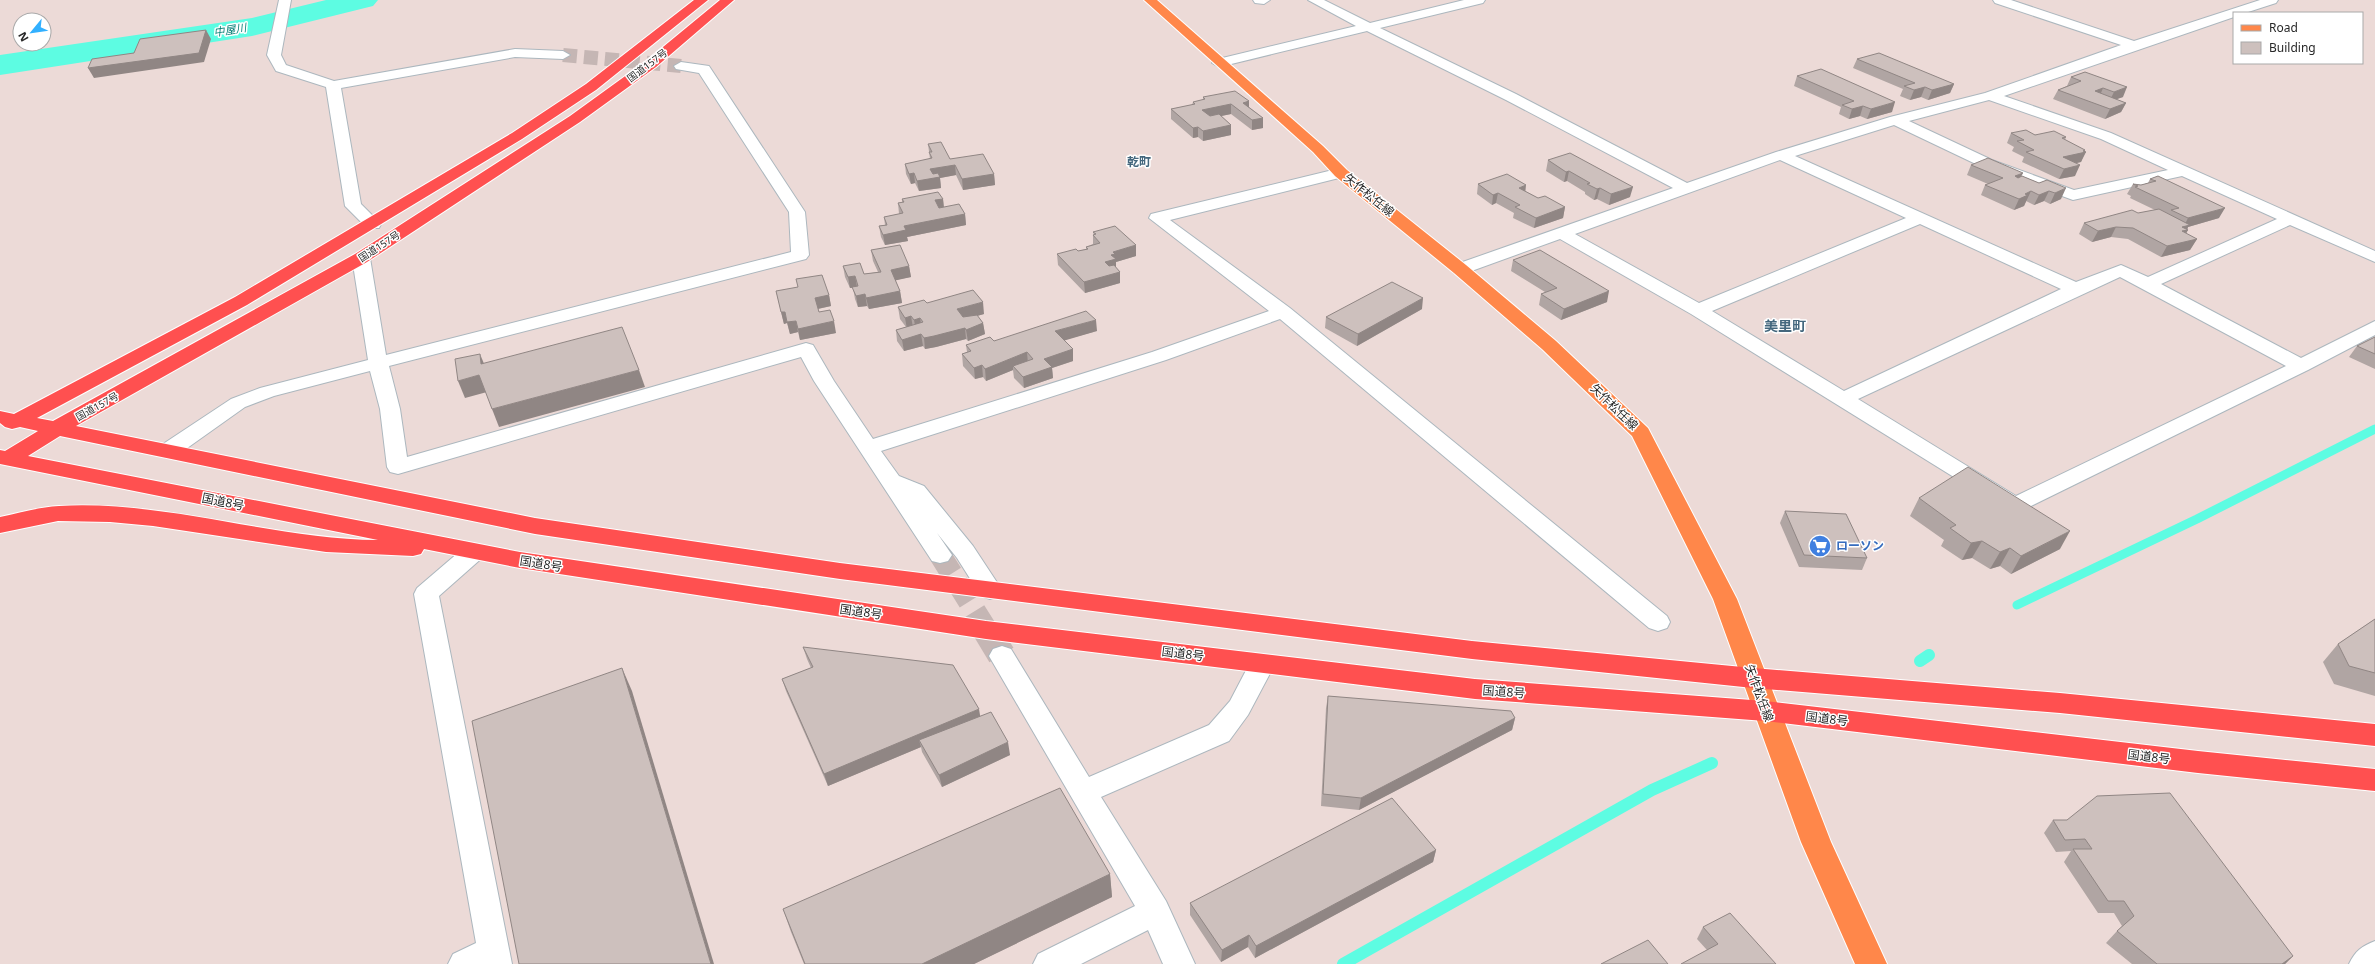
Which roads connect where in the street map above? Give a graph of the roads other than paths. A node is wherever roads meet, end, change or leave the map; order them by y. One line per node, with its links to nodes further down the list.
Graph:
1 (285, 0): 20 (street)
2 (702, 0): 29 (highway, 国道157号)
3 (728, 0): 32 (highway, 国道157号)
4 (1150, 0): 18 (main road, 矢作松任線)
5 (1259, 0): 6 (street)
6 (1264, 0)
7 (1314, 0): 15 (street)
8 (1439, 0): 12 (street)
9 (1479, 0): 12 (street)
10 (1999, 0): 16 (street)
11 (2272, 0): 13 (street)
12 (1453, 6): 15 (street)
13 (2235, 12)
14 (2233, 13): 16 (street)
15 (1369, 27): 18 (street); 26 (street)
16 (2134, 45): 21 (street)
17 (563, 55): 20 (street)
18 (1219, 63): 25 (main road, 矢作松任線)
19 (681, 66): 39 (street)
20 (333, 85): 29 (street)
21 (1990, 96): 22 (street); 24 (street)
22 (1895, 120): 23 (street); 24 (street)
23 (1781, 155): 26 (street); 28 (street)
24 (2184, 170): 27 (street)
25 (1341, 173): 33 (main road, 矢作松任線); 37 (street)
26 (1687, 189): 30 (street)
27 (2290, 218): 31 (street); 34 (street)
28 (1918, 219): 35 (street); 36 (street)
29 (373, 224): 42 (highway, 国道157号)
30 (1561, 234): 33 (street); 36 (street)
31 (2375, 257)
32 (361, 258): 39 (street); 43 (highway, 国道157号)
33 (1460, 269): 56 (main road, 矢作松任線)
34 (2147, 284): 35 (street); 40 (street)
35 (2076, 289): 41 (street)
36 (1698, 310): 41 (street)
37 (1283, 312): 45 (street); 53 (street)
38 (2375, 327): 40 (street)
39 (378, 363): 45 (street); 46 (street)
40 (2301, 366): 41 (street)
41 (1845, 398)
42 (9, 418): 43 (highway); 44 (highway, 国道157号)
43 (57, 428): 46 (highway); 47 (highway, 国道157号)
44 (0, 430)
45 (870, 447): 48 (street)
46 (168, 451): 52 (highway)
47 (3, 460): 50 (highway, 国道8号)
48 (891, 480): 51 (street); 52 (street)
49 (0, 525): 50 (highway)
50 (462, 549): 55 (highway, 国道8号); 63 (street)
51 (940, 555)
52 (990, 590): 56 (highway)
53 (1658, 622)
54 (1002, 656): 60 (street)
55 (1262, 664): 57 (highway, 国道8号); 60 (street)
56 (1753, 678): 57 (main road, 矢作松任線); 58 (highway)
57 (1765, 712): 59 (highway, 国道8号); 67 (main road, 矢作松任線)
58 (2375, 735)
59 (2375, 780)
60 (1083, 792): 61 (street)
61 (1155, 911): 65 (street); 66 (street)
62 (2375, 956): 68 (street)
63 (495, 958): 64 (street)
64 (464, 964)
65 (1049, 964)
66 (1179, 964)
67 (1871, 964)
68 (2365, 964)

